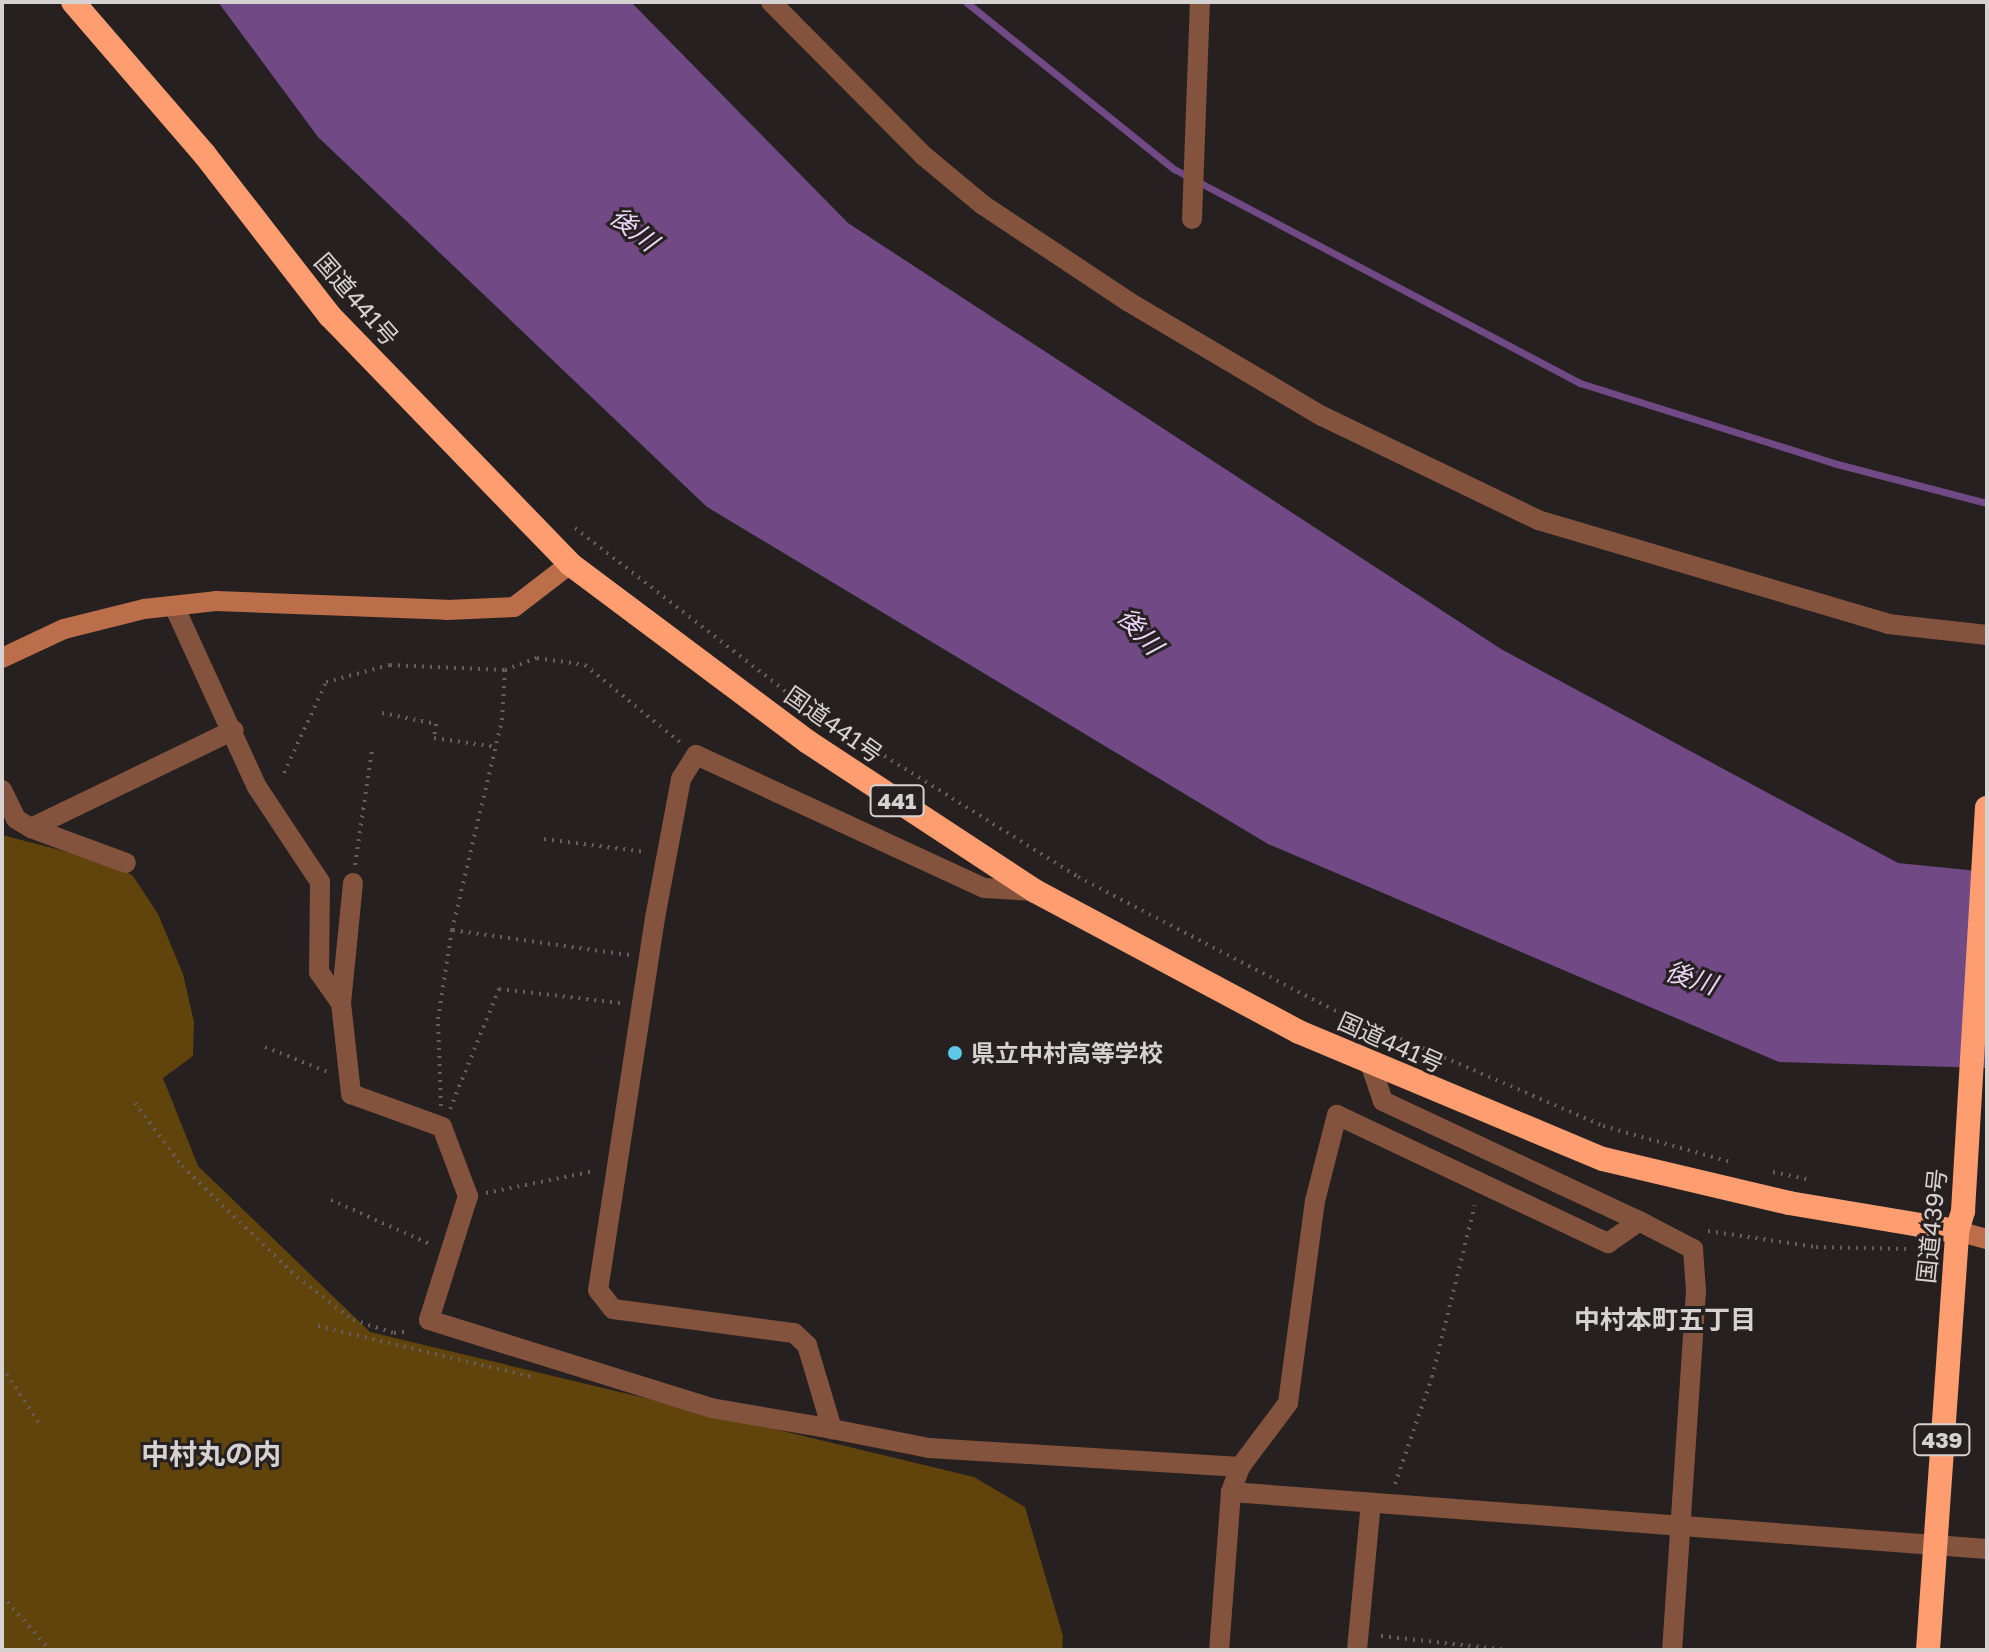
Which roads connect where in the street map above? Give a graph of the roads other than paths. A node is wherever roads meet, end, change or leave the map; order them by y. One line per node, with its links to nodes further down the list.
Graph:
1 (73, 2): 5 (highway, 国道441号 / 441)
2 (771, 2): 7 (street)
3 (1200, 2): 4 (street)
4 (1192, 219)
5 (570, 564): 6 (street); 15 (highway, 国道441号 / 441)
6 (174, 606): 8 (street); 9 (street)
7 (1987, 635)
8 (2, 658)
9 (234, 730): 12 (street); 16 (street)
10 (2, 790): 12 (street)
11 (1987, 808): 19 (highway, 国道439号 / 439)
12 (16, 822): 13 (street)
13 (126, 863)
14 (353, 883): 16 (street)
15 (1035, 891): 17 (highway, 国道441号 / 441); 21 (street)
16 (341, 1003): 21 (street)
17 (1370, 1064): 18 (street); 19 (highway, 国道441号 / 441)
18 (1639, 1221): 22 (street); 25 (street)
19 (1960, 1221): 20 (street); 26 (highway, 国道439号 / 439)
20 (1987, 1239)
21 (832, 1429): 22 (street)
22 (1240, 1467): 23 (street)
23 (1231, 1492): 24 (street); 29 (street)
24 (1380, 1503): 25 (street); 28 (street)
25 (1682, 1526): 26 (street); 30 (street)
26 (1934, 1545): 27 (street); 31 (highway, 国道439号 / 439)
27 (1987, 1549)
28 (1358, 1642)
29 (1219, 1650)
30 (1672, 1650)
31 (1928, 1650)

